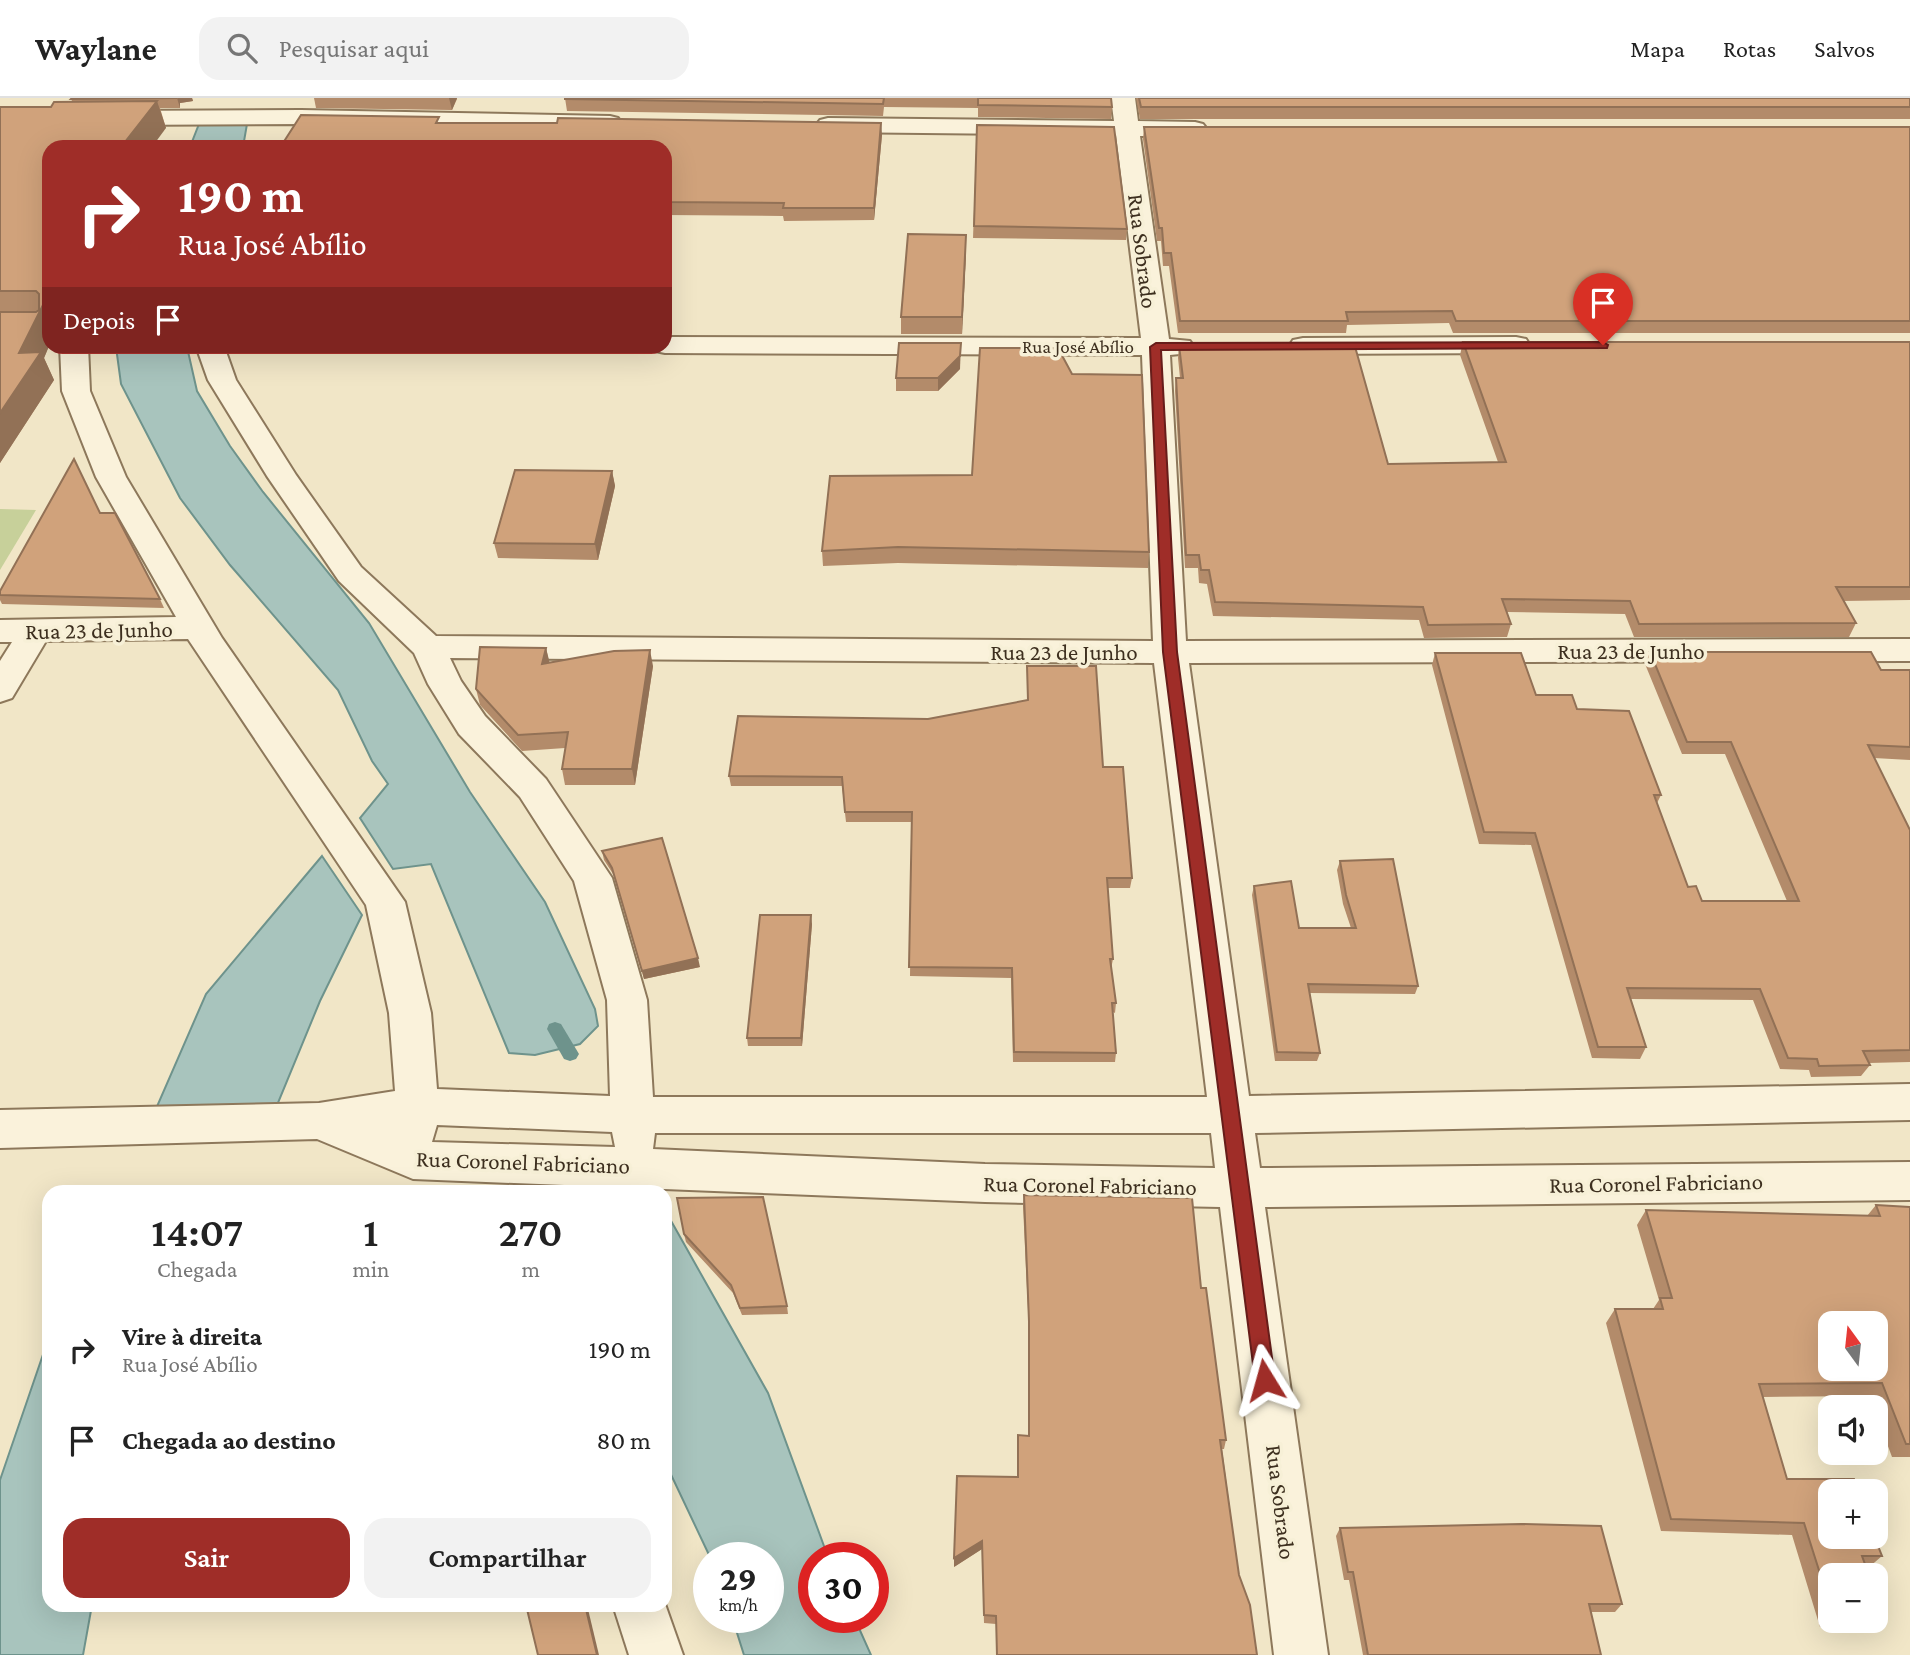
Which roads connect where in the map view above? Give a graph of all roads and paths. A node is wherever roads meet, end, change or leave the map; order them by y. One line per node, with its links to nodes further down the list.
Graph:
1 (147, 108): 4 (street); 5 (street)
2 (306, 108): 5 (street); 6 (street); 9 (street)
3 (1125, 113): 7 (street); 8 (street); 15 (street, Rua Sobrado)
4 (92, 118)
5 (192, 119): 10 (street)
6 (627, 123)
7 (808, 125)
8 (1211, 129)
9 (288, 137)
10 (175, 138)
11 (672, 345): 15 (street, Rua José Abílio)
12 (1547, 345): 14 (street)
13 (1211, 346): 15 (street, Rua José Abílio)
14 (1281, 346)
15 (1156, 347): 23 (street, Rua Sobrado)
16 (74, 354): 18 (street)
17 (213, 354): 21 (street)
18 (198, 628): 20 (street, Rua 23 de Junho); 26 (street)
19 (0, 631): 20 (street, Rua 23 de Junho)
20 (35, 631): 24 (street)
21 (428, 648): 23 (street, Rua 23 de Junho); 28 (street)
22 (1910, 650): 23 (street, Rua 23 de Junho)
23 (1170, 652): 29 (street, Rua Sobrado)
24 (0, 690)
25 (1910, 1102): 29 (street, Rua Coronel Fabriciano)
26 (417, 1106): 27 (street, Rua Coronel Fabriciano); 30 (street, Rua Coronel Fabriciano); 32 (street)
27 (543, 1111): 28 (street, Rua Coronel Fabriciano); 34 (street)
28 (633, 1115): 29 (street, Rua Coronel Fabriciano); 33 (street)
29 (1229, 1115): 36 (street, Rua Sobrado)
30 (319, 1121): 31 (street, Rua Coronel Fabriciano); 32 (street, Rua Coronel Fabriciano)
31 (0, 1129)
32 (413, 1160): 34 (street, Rua Coronel Fabriciano)
33 (635, 1167): 34 (street, Rua Coronel Fabriciano); 36 (street, Rua Coronel Fabriciano)
34 (544, 1178)
35 (1910, 1181): 36 (street, Rua Coronel Fabriciano)
36 (1240, 1188): 39 (street, Rua Sobrado)
37 (641, 1612): 38 (street)
38 (656, 1655)
39 (1301, 1655)

